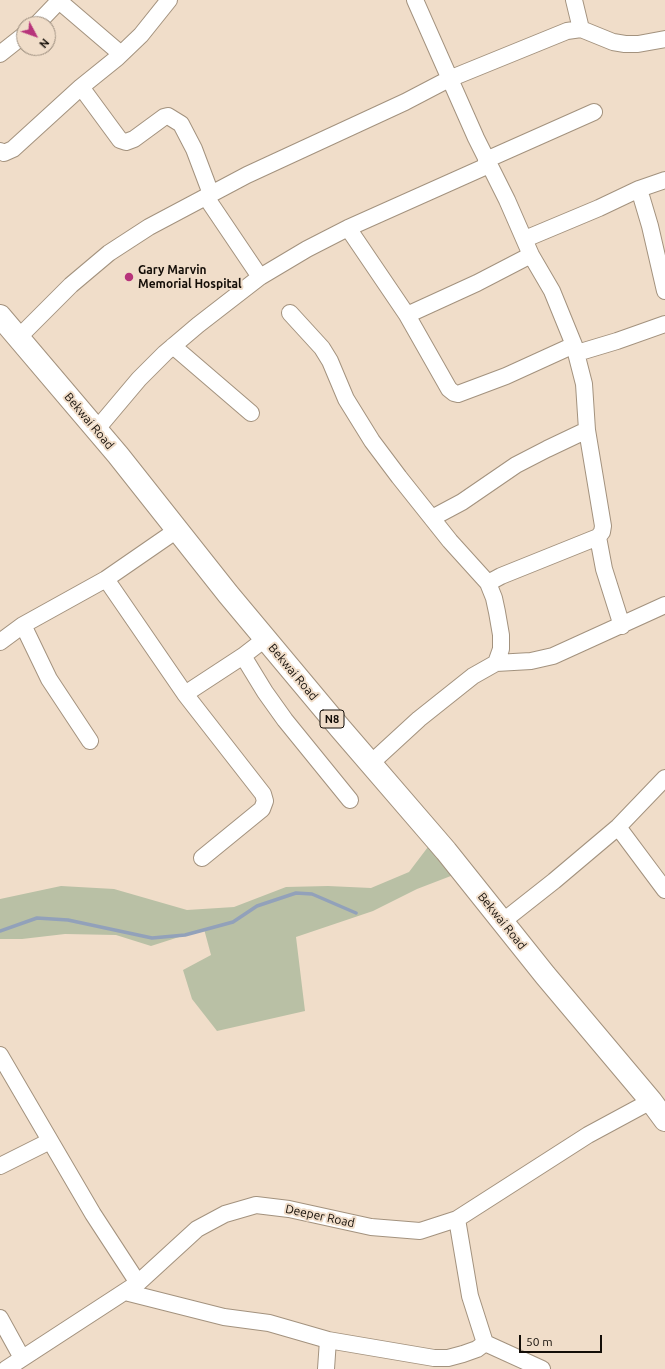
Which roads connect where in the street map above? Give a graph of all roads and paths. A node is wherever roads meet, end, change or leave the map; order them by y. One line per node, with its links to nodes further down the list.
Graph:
1 (60, 0): 5 (street); 10 (street)
2 (169, 0): 10 (street)
3 (415, 0): 11 (street)
4 (574, 0): 6 (street)
5 (45, 16)
6 (581, 29): 7 (street); 11 (street)
7 (665, 39)
8 (16, 41): 9 (street)
9 (0, 54)
10 (121, 54): 12 (street)
11 (449, 79): 15 (street); 18 (street)
12 (80, 87): 14 (street); 18 (street)
13 (594, 112): 15 (street)
14 (0, 151)
15 (488, 162): 19 (street); 20 (street)
16 (665, 180): 17 (street)
17 (639, 189): 20 (street); 23 (street)
18 (209, 195): 22 (street); 28 (street)
19 (348, 228): 22 (street); 25 (street)
20 (525, 239): 21 (street)
21 (531, 255): 25 (street); 30 (street)
22 (260, 277): 29 (street)
23 (665, 291)
24 (290, 313): 34 (street)
25 (407, 315): 30 (street)
26 (0, 316): 28 (highway, Bekwai Road / N8)
27 (665, 324): 30 (street)
28 (18, 338): 32 (highway, Bekwai Road / N8)
29 (173, 346): 31 (street); 32 (street)
30 (576, 349): 33 (street)
31 (251, 414)
32 (96, 430): 35 (highway, Bekwai Road / N8)
33 (587, 430): 34 (street); 36 (street)
34 (432, 518): 38 (street)
35 (177, 530): 37 (street); 43 (highway, Bekwai Road / N8)
36 (598, 537): 38 (street); 41 (street)
37 (106, 579): 40 (street); 46 (street)
38 (488, 583): 45 (street)
39 (665, 605): 41 (street)
40 (23, 625): 42 (street); 47 (street)
41 (622, 626): 45 (street)
42 (2, 637)
43 (265, 639): 44 (street); 48 (highway, Bekwai Road / N8)
44 (243, 656): 46 (street); 50 (street)
45 (496, 663): 48 (street)
46 (185, 694): 52 (street)
47 (90, 741)
48 (370, 764): 54 (highway, Bekwai Road / N8)
49 (665, 778): 51 (street)
50 (350, 800)
51 (618, 827): 53 (street); 54 (street)
52 (202, 858)
53 (665, 890)
54 (502, 922): 56 (highway, Bekwai Road / N8)
55 (0, 1056): 58 (street)
56 (651, 1101): 57 (highway, Bekwai Road / N8); 60 (street, Deeper Road)
57 (665, 1120)
58 (50, 1141): 59 (street); 61 (street)
59 (0, 1166)
60 (457, 1219): 61 (street, Deeper Road); 64 (street)
61 (132, 1288): 63 (street); 65 (street, Deeper Road)
62 (0, 1318): 65 (street)
63 (328, 1340): 64 (street); 67 (street)
64 (485, 1343): 68 (street)
65 (22, 1358): 66 (street, Deeper Road)
66 (6, 1369)
67 (326, 1369)
68 (542, 1369)

